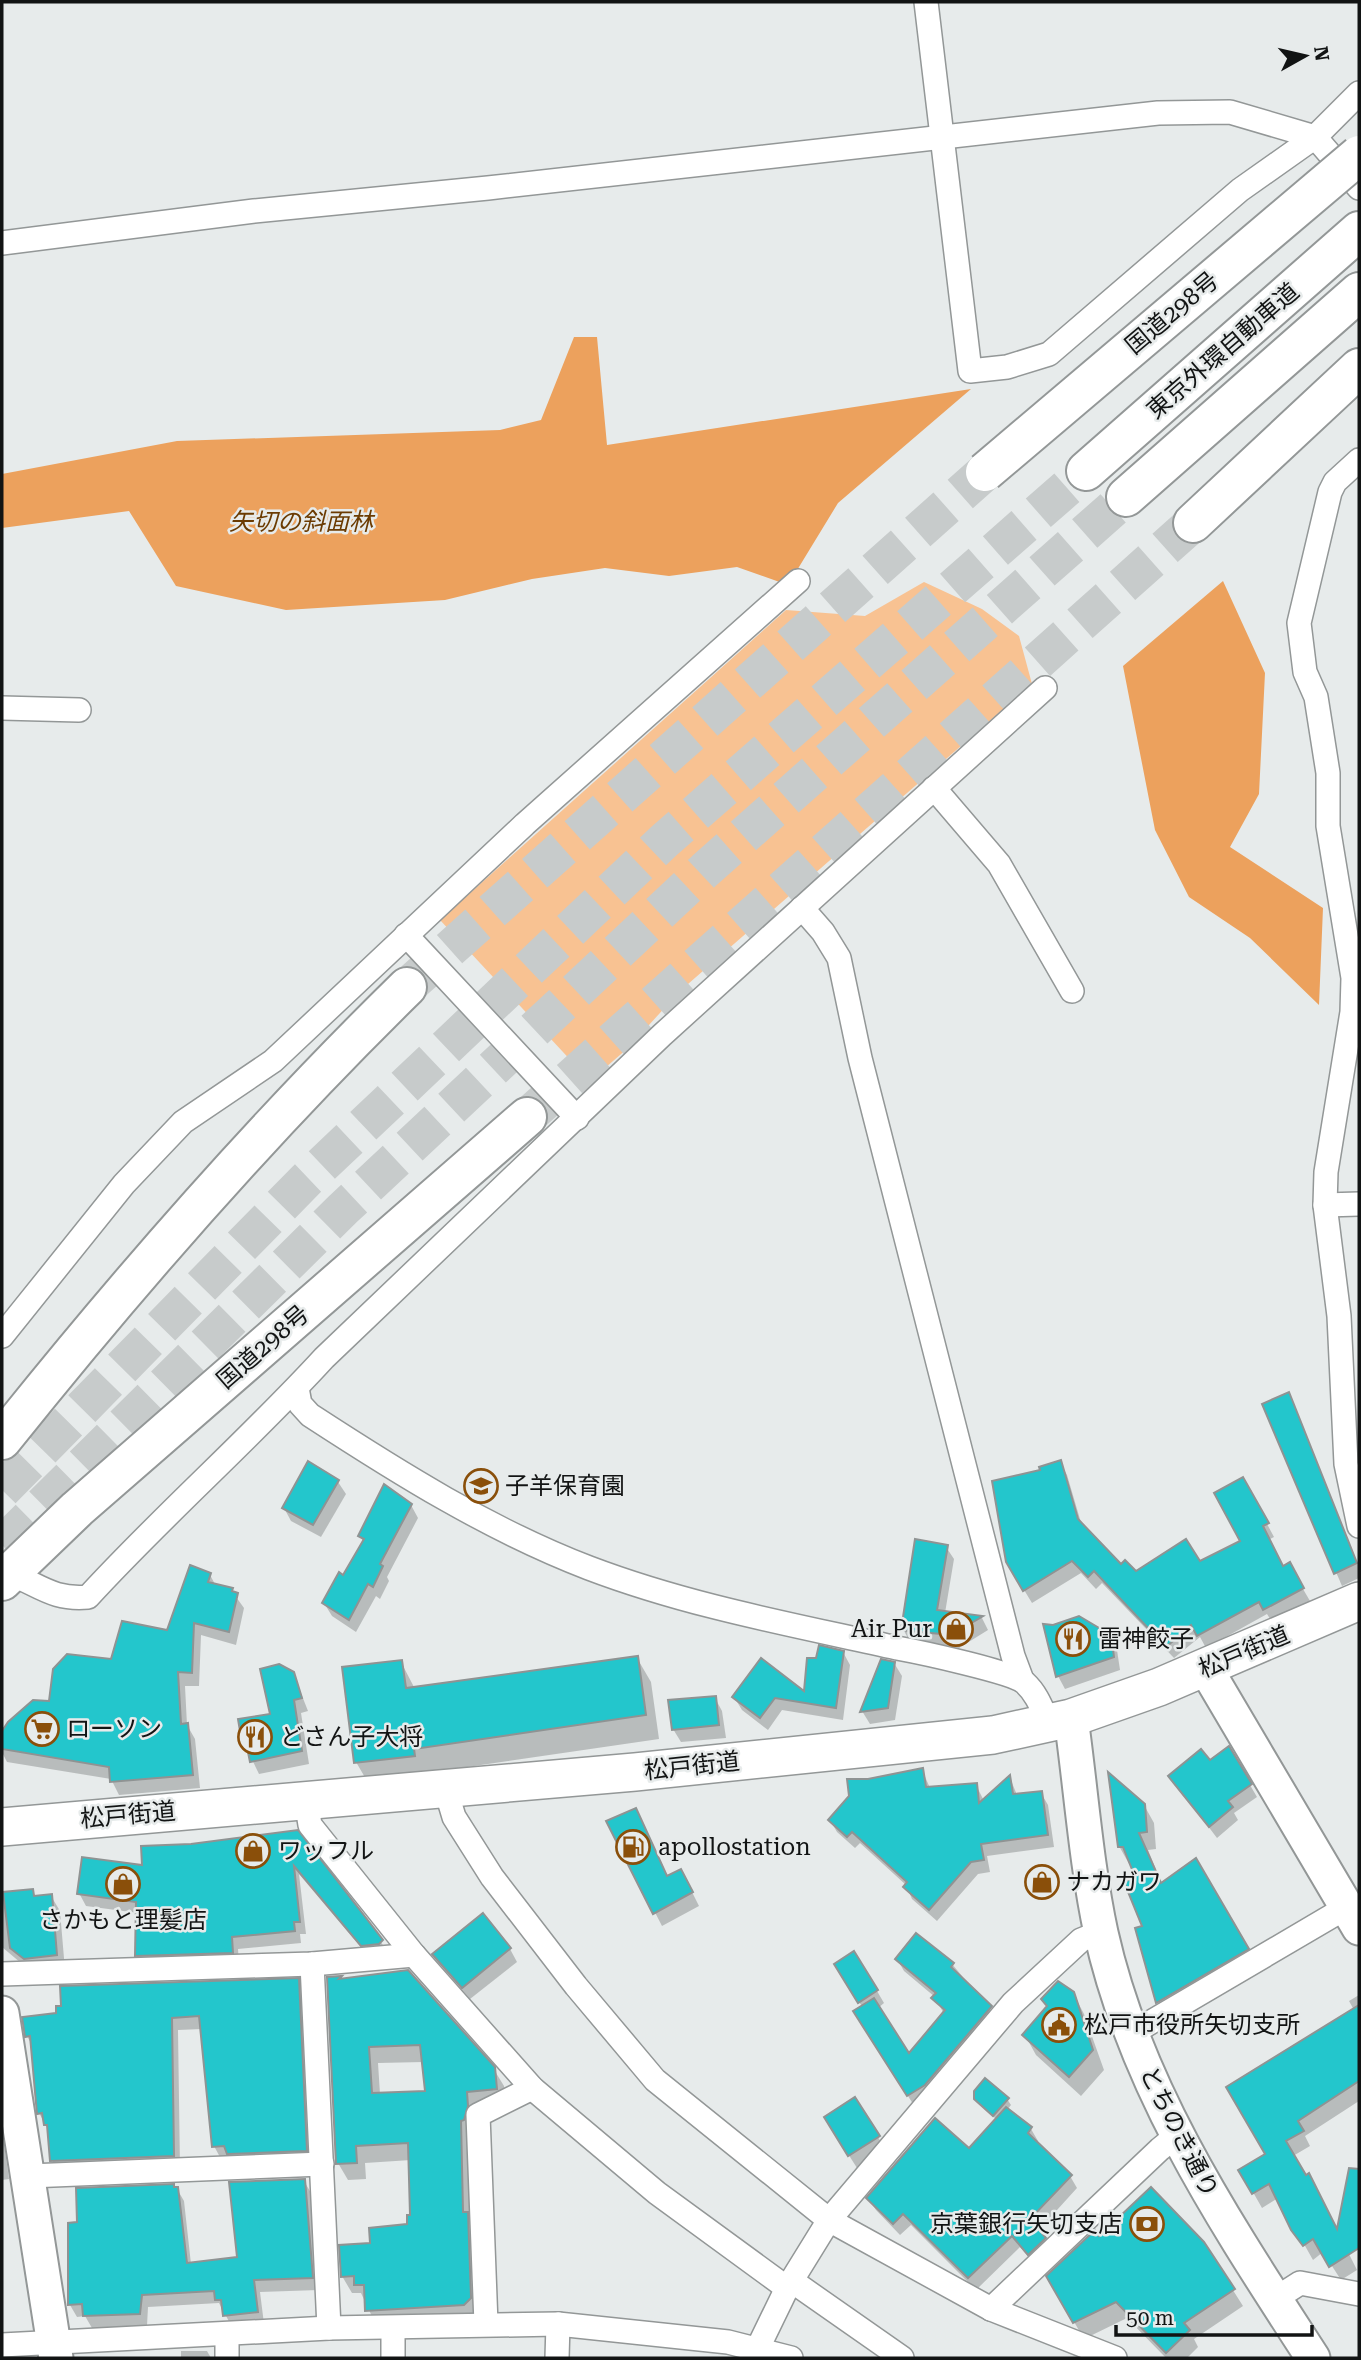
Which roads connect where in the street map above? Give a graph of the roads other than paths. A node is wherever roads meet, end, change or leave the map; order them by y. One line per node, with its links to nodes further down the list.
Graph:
1 (926, 2): 3 (street)
2 (1359, 93): 4 (street)
3 (940, 137): 4 (street); 4 (street); 7 (street)
4 (1315, 137): 5 (street)
5 (1353, 168): 13 (highway, 国道298号, bridge)
6 (1359, 231): 12 (highway, 東京外環自動車道)
7 (2, 243)
8 (1359, 292): 15 (highway, 東京外環自動車道)
9 (1359, 368): 14 (highway)
10 (1359, 385): 14 (highway)
11 (1359, 460): 29 (street)
12 (1086, 471)
13 (985, 472)
14 (1232, 487): 16 (highway)
15 (1126, 497)
16 (1193, 523)
17 (798, 581): 23 (street)
18 (1045, 688): 21 (street)
19 (2, 708): 20 (street)
20 (79, 710)
21 (934, 788): 22 (street); 25 (street)
22 (802, 908): 27 (street); 38 (street)
23 (406, 935): 27 (street); 31 (street)
24 (407, 987): 33 (highway)
25 (1072, 991)
26 (527, 1116): 35 (highway, 国道298号)
27 (578, 1118): 32 (street)
28 (1359, 1203): 29 (street)
29 (1325, 1205): 30 (street)
30 (1350, 1335): 34 (street)
31 (2, 1336)
32 (297, 1388): 35 (street); 38 (street)
33 (2, 1440)
34 (1359, 1526)
35 (6, 1577)
36 (1359, 1601): 37 (main road, 松戸街道)
37 (1206, 1669): 39 (main road, 松戸街道); 43 (street)
38 (1022, 1680): 39 (street)
39 (1060, 1721): 40 (main road, 松戸街道); 44 (street, とちのき通り)
40 (445, 1787): 41 (main road, 松戸街道); 54 (street)
41 (306, 1800): 42 (main road, 松戸街道); 45 (street)
42 (2, 1827)
43 (1353, 1917): 49 (street)
44 (1101, 1932): 49 (street, とちのき通り); 54 (street)
45 (414, 1955): 46 (street); 50 (street)
46 (312, 1964): 47 (street); 52 (street)
47 (2, 1974)
48 (3, 2023): 53 (street)
49 (1133, 2037): 51 (street, とちのき通り)
50 (532, 2088): 55 (street); 59 (street)
51 (1176, 2137): 57 (street, とちのき通り); 58 (street)
52 (322, 2164): 53 (street); 61 (street)
53 (29, 2176): 65 (street)
54 (829, 2220): 55 (street); 58 (street)
55 (790, 2284): 66 (street); 71 (street)
56 (1359, 2294): 57 (street)
57 (1275, 2299): 73 (street, とちのき通り)
58 (991, 2309): 72 (street)
59 (486, 2324): 60 (street); 62 (street)
60 (558, 2324): 66 (street); 69 (street)
61 (329, 2328): 62 (street); 63 (street)
62 (393, 2328): 68 (street)
63 (227, 2335): 65 (street); 67 (street)
64 (2, 2344): 65 (street)
65 (56, 2350)
66 (755, 2354): 70 (street)
67 (227, 2358)
68 (393, 2358)
69 (557, 2358)
70 (791, 2358)
71 (902, 2358)
72 (1115, 2358)
73 (1313, 2358)

